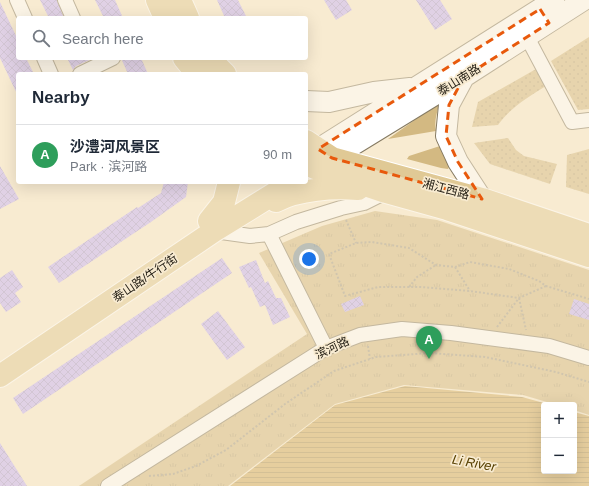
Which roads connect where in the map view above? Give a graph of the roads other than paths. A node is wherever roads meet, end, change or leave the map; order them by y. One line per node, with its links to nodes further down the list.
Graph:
1 (17, 0): 7 (street)
2 (65, 0): 8 (street)
3 (157, 0): 9 (main road)
4 (180, 0): 10 (main road)
5 (584, 0): 6 (main road, 泰山南路)
6 (548, 11): 11 (main road, 泰山南路); 22 (main road, 泰山南路)
7 (24, 16)
8 (72, 16)
9 (164, 16)
10 (187, 16)
11 (527, 37): 21 (main road, 泰山南路); 24 (street)
12 (45, 60): 17 (street)
13 (108, 60): 16 (street)
14 (184, 60): 19 (main road)
15 (185, 60): 20 (main road)
16 (95, 66): 18 (street)
17 (50, 72)
18 (84, 72)
19 (190, 72)
20 (195, 72)
21 (464, 77): 25 (main road, 泰山南路); 30 (main road)
22 (416, 87): 23 (main road); 25 (main road, 泰山南路)
23 (308, 101)
24 (589, 120)
25 (313, 158): 29 (main road, 湘江西路); 30 (main road, 湘江西路)
26 (228, 184): 31 (main road)
27 (264, 184): 31 (main road, 泰山路/牛行街)
28 (289, 184): 31 (main road, 泰山路/牛行街)
29 (386, 192): 31 (main road); 32 (street); 34 (main road, 湘江西路)
30 (482, 199): 33 (main road, 湘江西路)
31 (212, 226): 32 (street); 37 (main road, 泰山路/牛行街); 38 (main road, 泰山路/牛行街)
32 (269, 234): 35 (street)
33 (589, 235)
34 (589, 256)
35 (326, 348): 36 (street, 滨河路); 39 (street, 滨河路)
36 (589, 358)
37 (0, 361)
38 (0, 376)
39 (108, 486)

